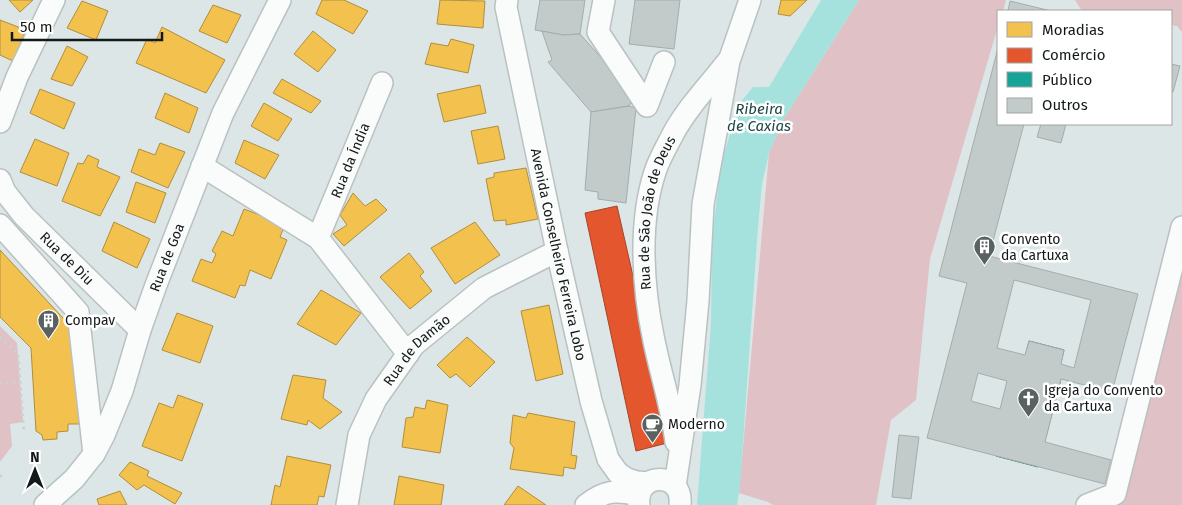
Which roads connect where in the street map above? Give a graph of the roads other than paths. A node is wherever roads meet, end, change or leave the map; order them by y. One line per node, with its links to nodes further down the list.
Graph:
1 (54, 0): 13 (street)
2 (280, 0): 14 (street, Rua de Goa)
3 (507, 0): 19 (street, Avenida Conselheiro Ferreira Lobo)
4 (604, 0): 9 (street)
5 (734, 0): 7 (street)
6 (750, 0): 7 (street, Rua de São João de Deus)
7 (738, 36): 8 (street, Rua de São João de Deus)
8 (729, 61): 11 (street, Rua de São João de Deus); 12 (street, Rua de São João de Deus)
9 (664, 62)
10 (382, 83): 18 (street, Rua da Índia)
11 (695, 101): 12 (street); 22 (street, Rua de São João de Deus)
12 (719, 115): 23 (street, Rua de São João de Deus)
13 (0, 122)
14 (202, 166): 18 (street); 20 (street, Rua de Goa)
15 (0, 180): 20 (street, Rua de Diu)
16 (0, 225): 24 (street)
17 (1182, 227): 31 (street)
18 (318, 238): 21 (street)
19 (557, 251): 21 (street, Rua de Damão); 26 (street, Avenida Conselheiro Ferreira Lobo)
20 (140, 330): 24 (street, Rua de Goa)
21 (408, 354): 29 (street, Rua de Damão)
22 (664, 384): 23 (street); 25 (street, Rua de São João de Deus)
23 (690, 385): 25 (street, Rua de São João de Deus)
24 (94, 454): 28 (street, Rua de Goa)
25 (679, 464): 27 (street, Rua de São João de Deus)
26 (642, 494): 27 (street); 30 (street)
27 (678, 495)
28 (45, 505)
29 (347, 505)
30 (586, 505)
31 (1087, 505)

